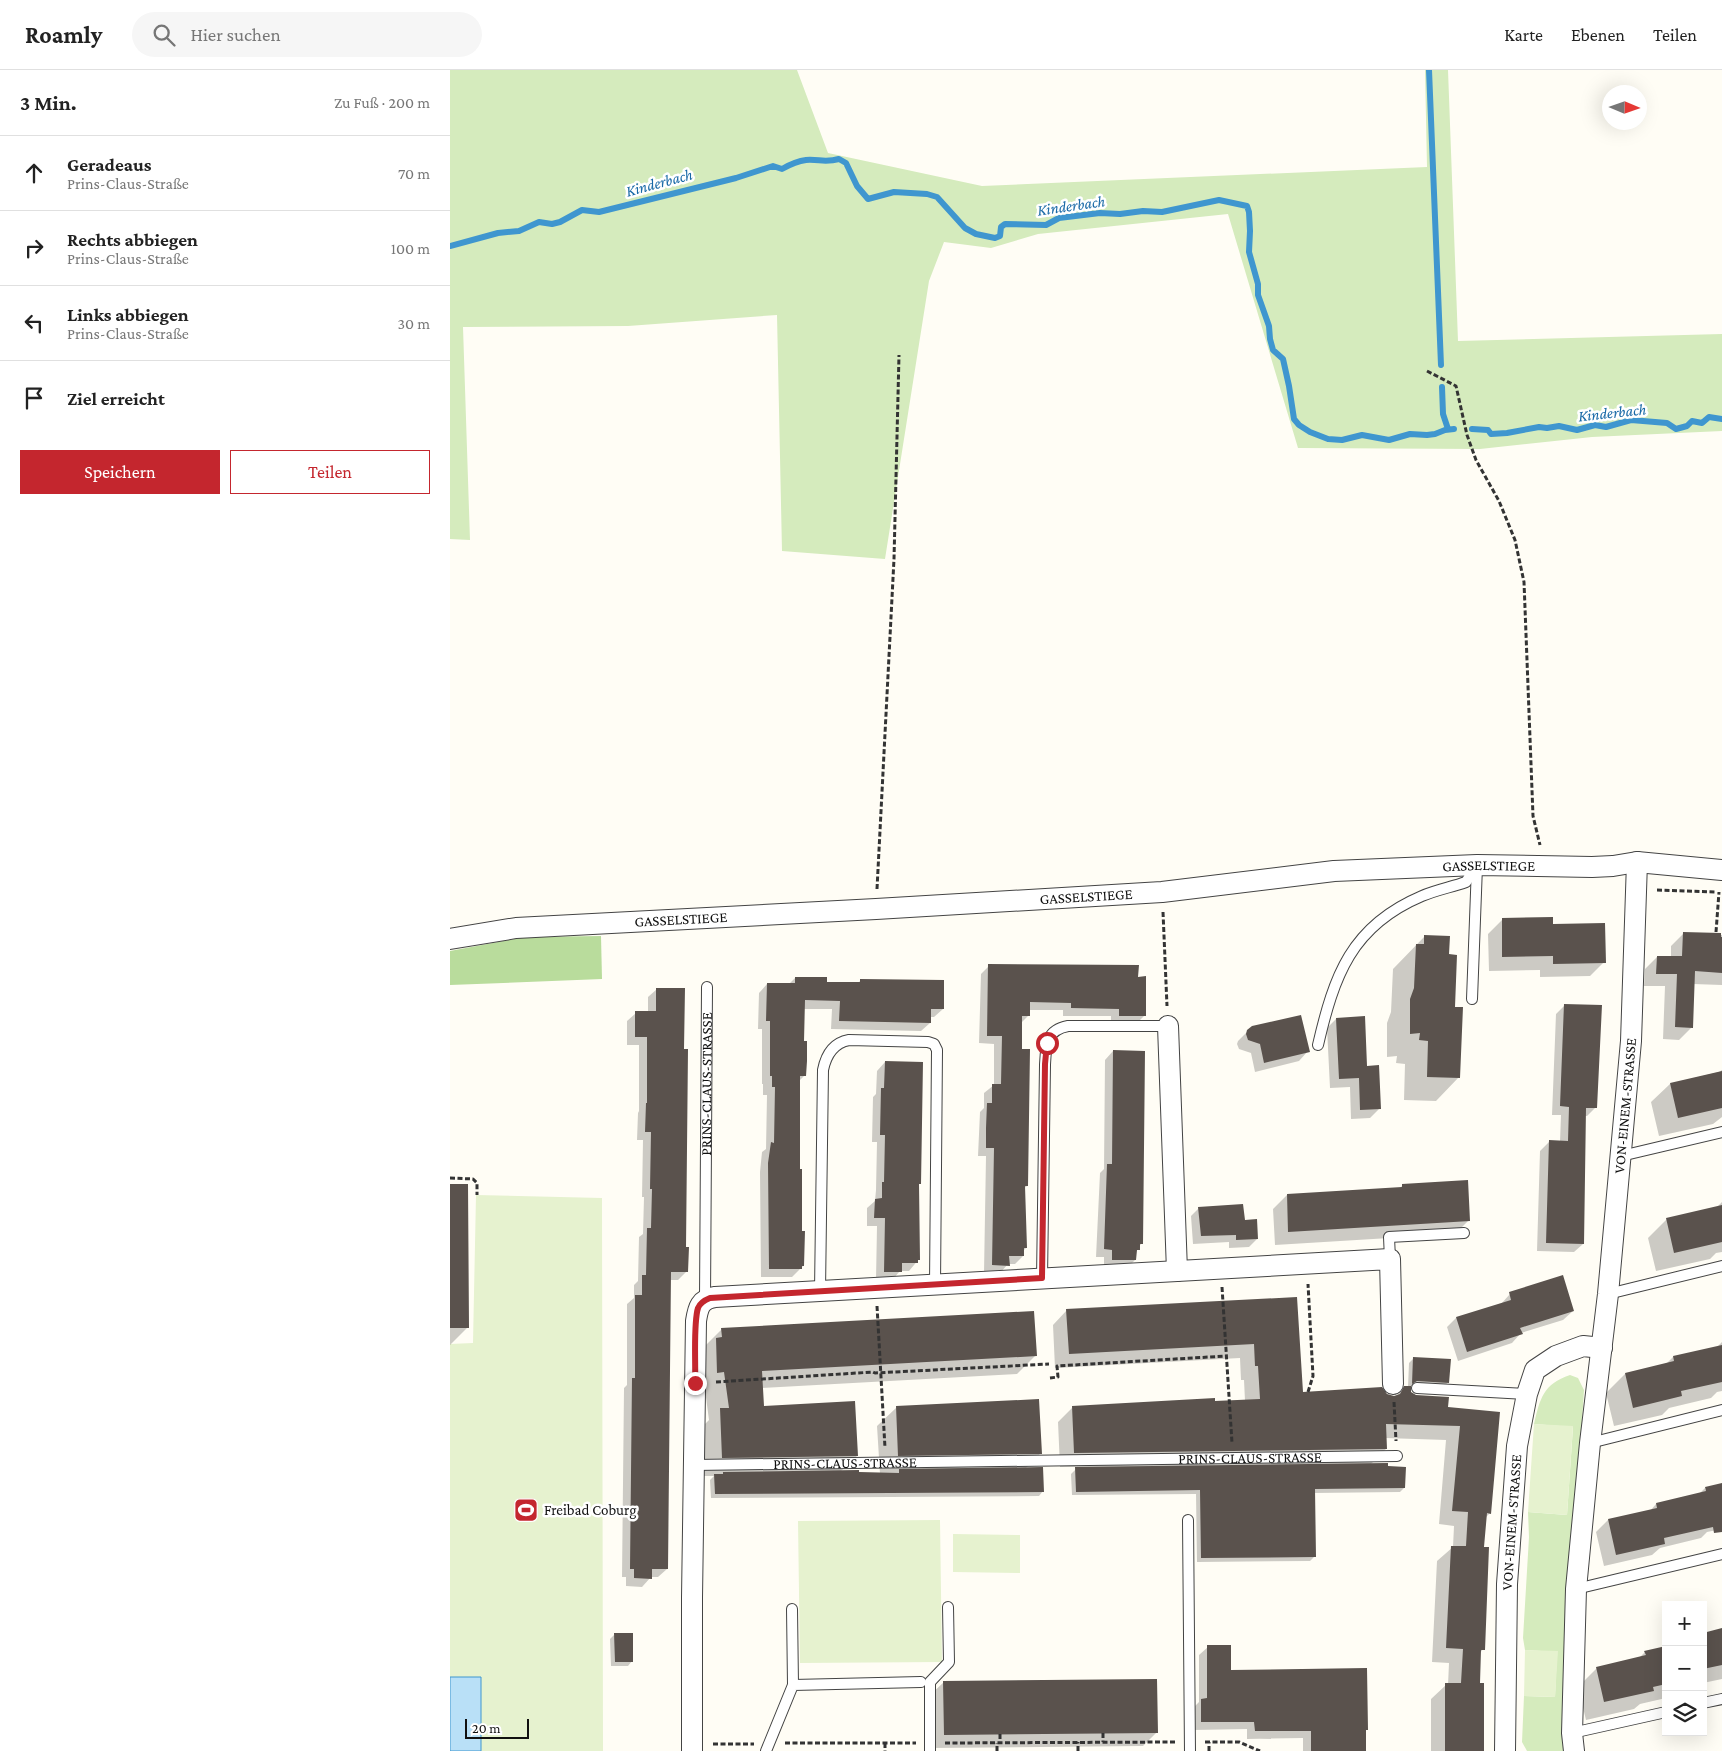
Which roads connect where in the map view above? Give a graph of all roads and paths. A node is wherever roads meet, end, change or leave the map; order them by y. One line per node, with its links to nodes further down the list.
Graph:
1 (899, 355): 10 (path)
2 (1427, 371): 5 (path)
3 (1637, 862): 5 (street, GASSELSTIEGE); 6 (street, GASSELSTIEGE); 7 (street, VON-EINEM-STRASSE)
4 (1477, 865): 5 (street, GASSELSTIEGE); 8 (street, GASSELSTIEGE); 14 (lane); 16 (lane)
5 (1549, 867)
6 (1722, 870)
7 (1636, 889): 9 (path); 18 (street, VON-EINEM-STRASSE)
8 (1162, 892): 10 (street, GASSELSTIEGE); 15 (path)
9 (1720, 892): 11 (path)
10 (876, 909): 12 (street, GASSELSTIEGE)
11 (1716, 932)
12 (450, 939)
13 (707, 987): 32 (lane, PRINS-CLAUS-STRASSE)
14 (1472, 999)
15 (1168, 1026): 26 (street); 27 (lane)
16 (1318, 1046)
17 (1722, 1132): 18 (lane)
18 (1621, 1156): 31 (street, VON-EINEM-STRASSE)
19 (450, 1178): 20 (path)
20 (477, 1195)
21 (1464, 1233): 22 (lane)
22 (1390, 1259): 23 (street); 39 (street)
23 (1307, 1264): 25 (street); 41 (path)
24 (1722, 1266): 31 (lane)
25 (1221, 1268): 26 (street); 34 (path)
26 (1177, 1271): 27 (street)
27 (1042, 1278): 28 (street)
28 (935, 1285): 29 (street); 30 (lane)
29 (876, 1288): 30 (street); 36 (path)
30 (820, 1292): 32 (street)
31 (1608, 1294): 33 (street, VON-EINEM-STRASSE)
32 (705, 1300): 38 (street, PRINS-CLAUS-STRASSE)
33 (1602, 1348): 42 (street, VON-EINEM-STRASSE); 44 (street, VON-EINEM-STRASSE)
34 (1226, 1356): 37 (path); 46 (path)
35 (1049, 1364): 36 (path)
36 (881, 1373): 38 (path); 47 (path)
37 (1050, 1378)
38 (695, 1383): 48 (street, PRINS-CLAUS-STRASSE)
39 (1394, 1384): 45 (path)
40 (1417, 1388): 42 (lane)
41 (1308, 1392)
42 (1527, 1394): 76 (street, VON-EINEM-STRASSE)
43 (1722, 1410): 44 (lane)
44 (1590, 1443): 51 (street, VON-EINEM-STRASSE)
45 (1397, 1456): 46 (lane, PRINS-CLAUS-STRASSE)
46 (1233, 1458): 47 (lane, PRINS-CLAUS-STRASSE)
47 (886, 1463): 48 (lane, PRINS-CLAUS-STRASSE)
48 (694, 1465): 68 (street, PRINS-CLAUS-STRASSE)
49 (1188, 1520): 67 (lane)
50 (1722, 1554): 51 (lane)
51 (1576, 1589): 64 (street, VON-EINEM-STRASSE)
52 (792, 1609): 55 (lane)
53 (946, 1614): 70 (lane)
54 (921, 1682): 55 (lane)
55 (793, 1684): 69 (lane)
56 (1722, 1699): 57 (lane)
57 (1707, 1702)
58 (1662, 1713): 64 (lane)
59 (1103, 1733): 62 (path)
60 (1000, 1734): 66 (path)
61 (1078, 1742): 62 (path); 66 (path); 73 (path)
62 (1103, 1742): 67 (path)
63 (1209, 1742): 67 (path); 74 (path); 75 (path)
64 (1573, 1742)
65 (885, 1743): 69 (path); 70 (path); 71 (path)
66 (999, 1743): 70 (path); 72 (path)
67 (1190, 1746)
68 (692, 1747): 69 (path)
69 (768, 1747)
70 (930, 1747)
71 (885, 1751)
72 (998, 1751)
73 (1078, 1751)
74 (1209, 1751)
75 (1260, 1751)
76 (1505, 1751)

